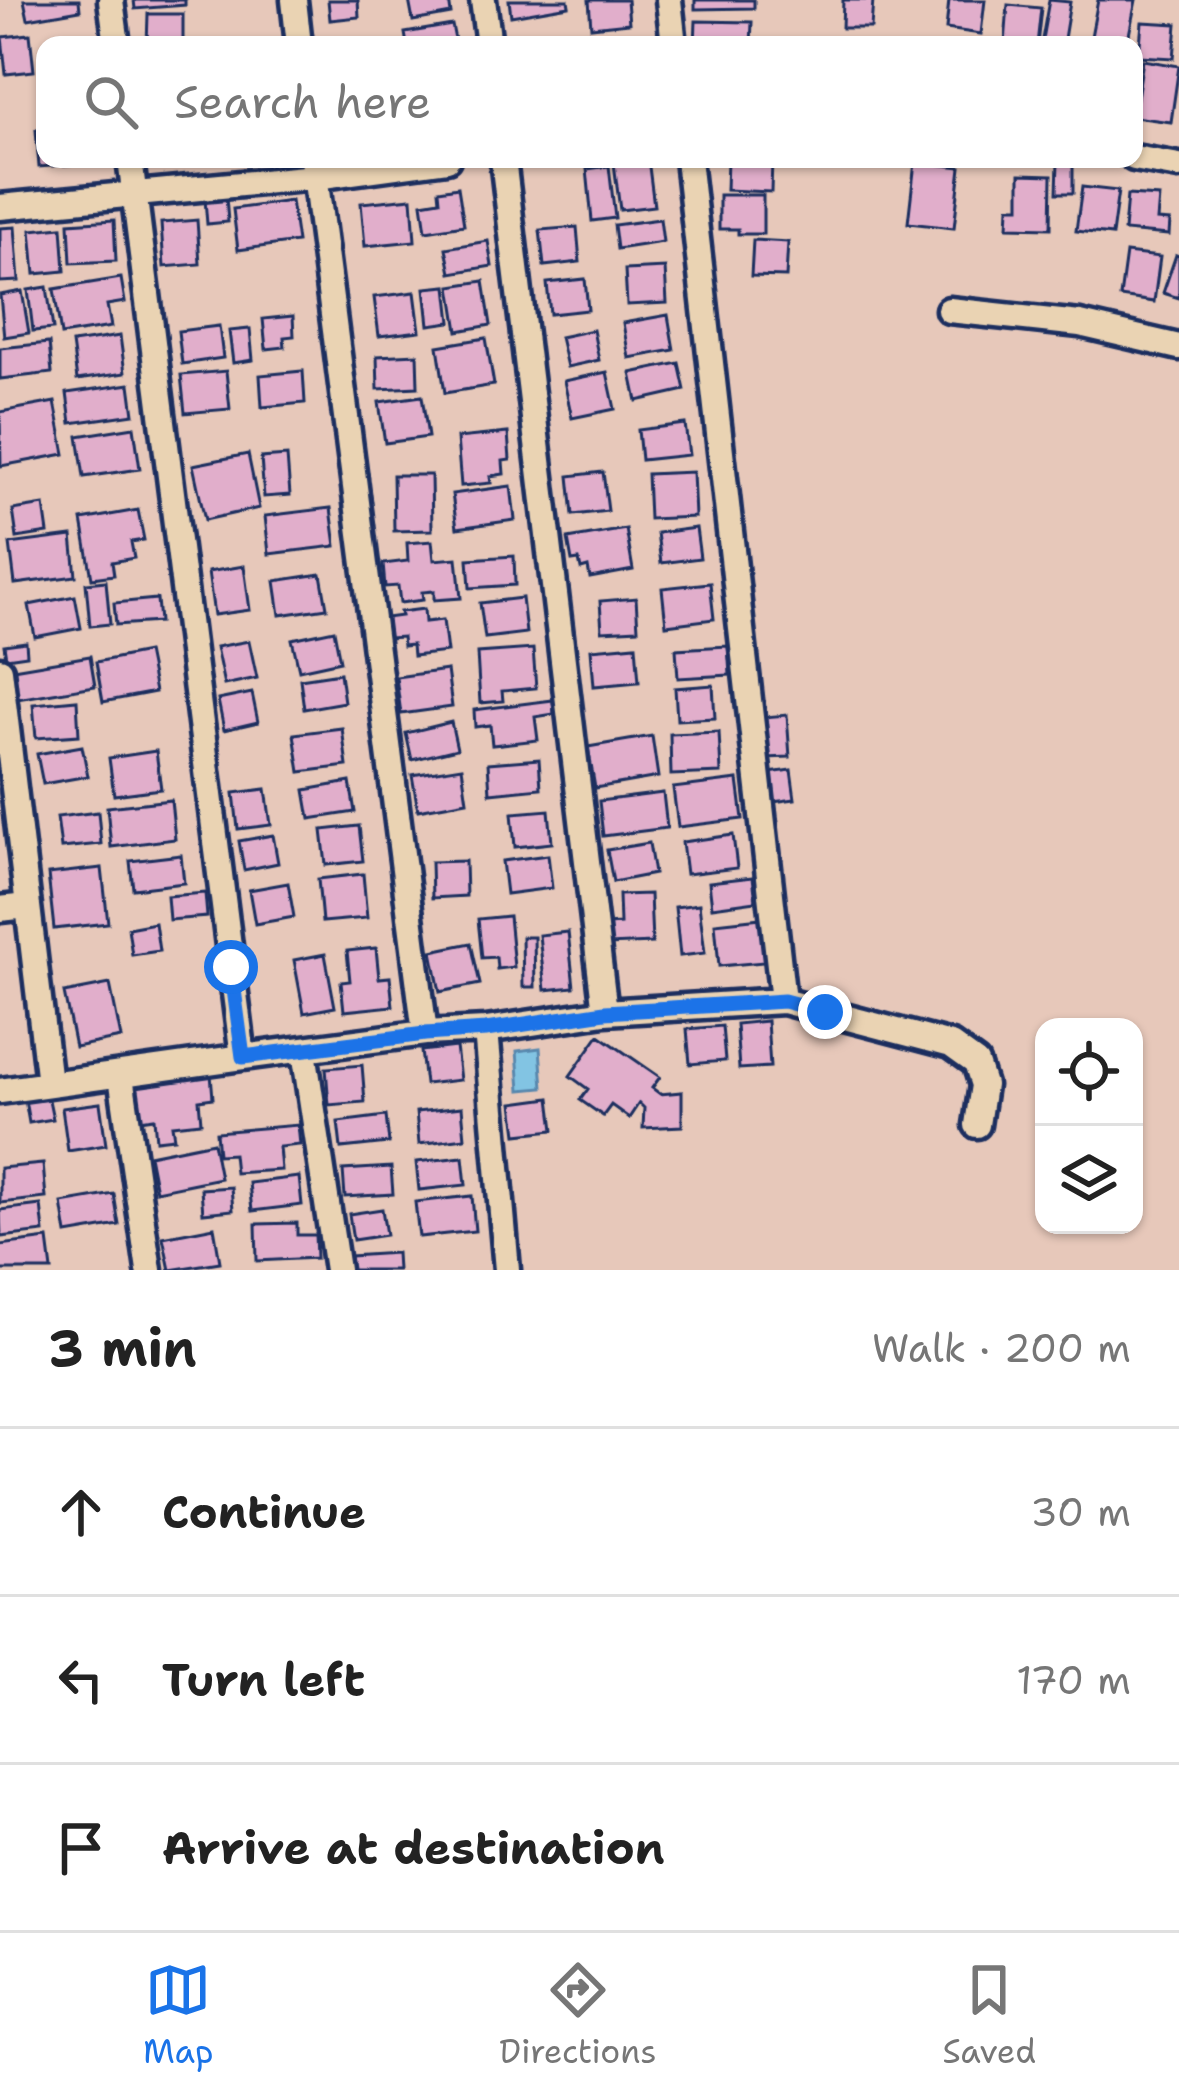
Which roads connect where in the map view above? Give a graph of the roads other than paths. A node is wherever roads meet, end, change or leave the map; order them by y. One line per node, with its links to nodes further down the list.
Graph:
1 (111, 0): 5 (street)
2 (294, 0): 6 (street)
3 (483, 0): 7 (street)
4 (669, 0): 8 (street)
5 (116, 36)
6 (298, 36)
7 (488, 36)
8 (673, 36)
9 (1143, 160): 10 (street)
10 (1179, 166)
11 (131, 168): 15 (street)
12 (314, 168): 15 (street); 26 (street)
13 (504, 168): 24 (street)
14 (689, 168): 23 (street)
15 (135, 195): 16 (street); 28 (street)
16 (0, 208)
17 (949, 310): 18 (street)
18 (1179, 346)
19 (0, 670): 20 (street)
20 (4, 727): 21 (street)
21 (28, 906): 22 (street); 30 (street)
22 (0, 909)
23 (784, 1001): 24 (street); 32 (street)
24 (605, 1012): 25 (street)
25 (486, 1030): 26 (street); 35 (street)
26 (425, 1034): 27 (street)
27 (304, 1051): 28 (street); 34 (street)
28 (243, 1057): 29 (street)
29 (122, 1076): 30 (street); 33 (street)
30 (50, 1083): 31 (street)
31 (0, 1091)
32 (977, 1125)
33 (148, 1270)
34 (337, 1270)
35 (506, 1270)

